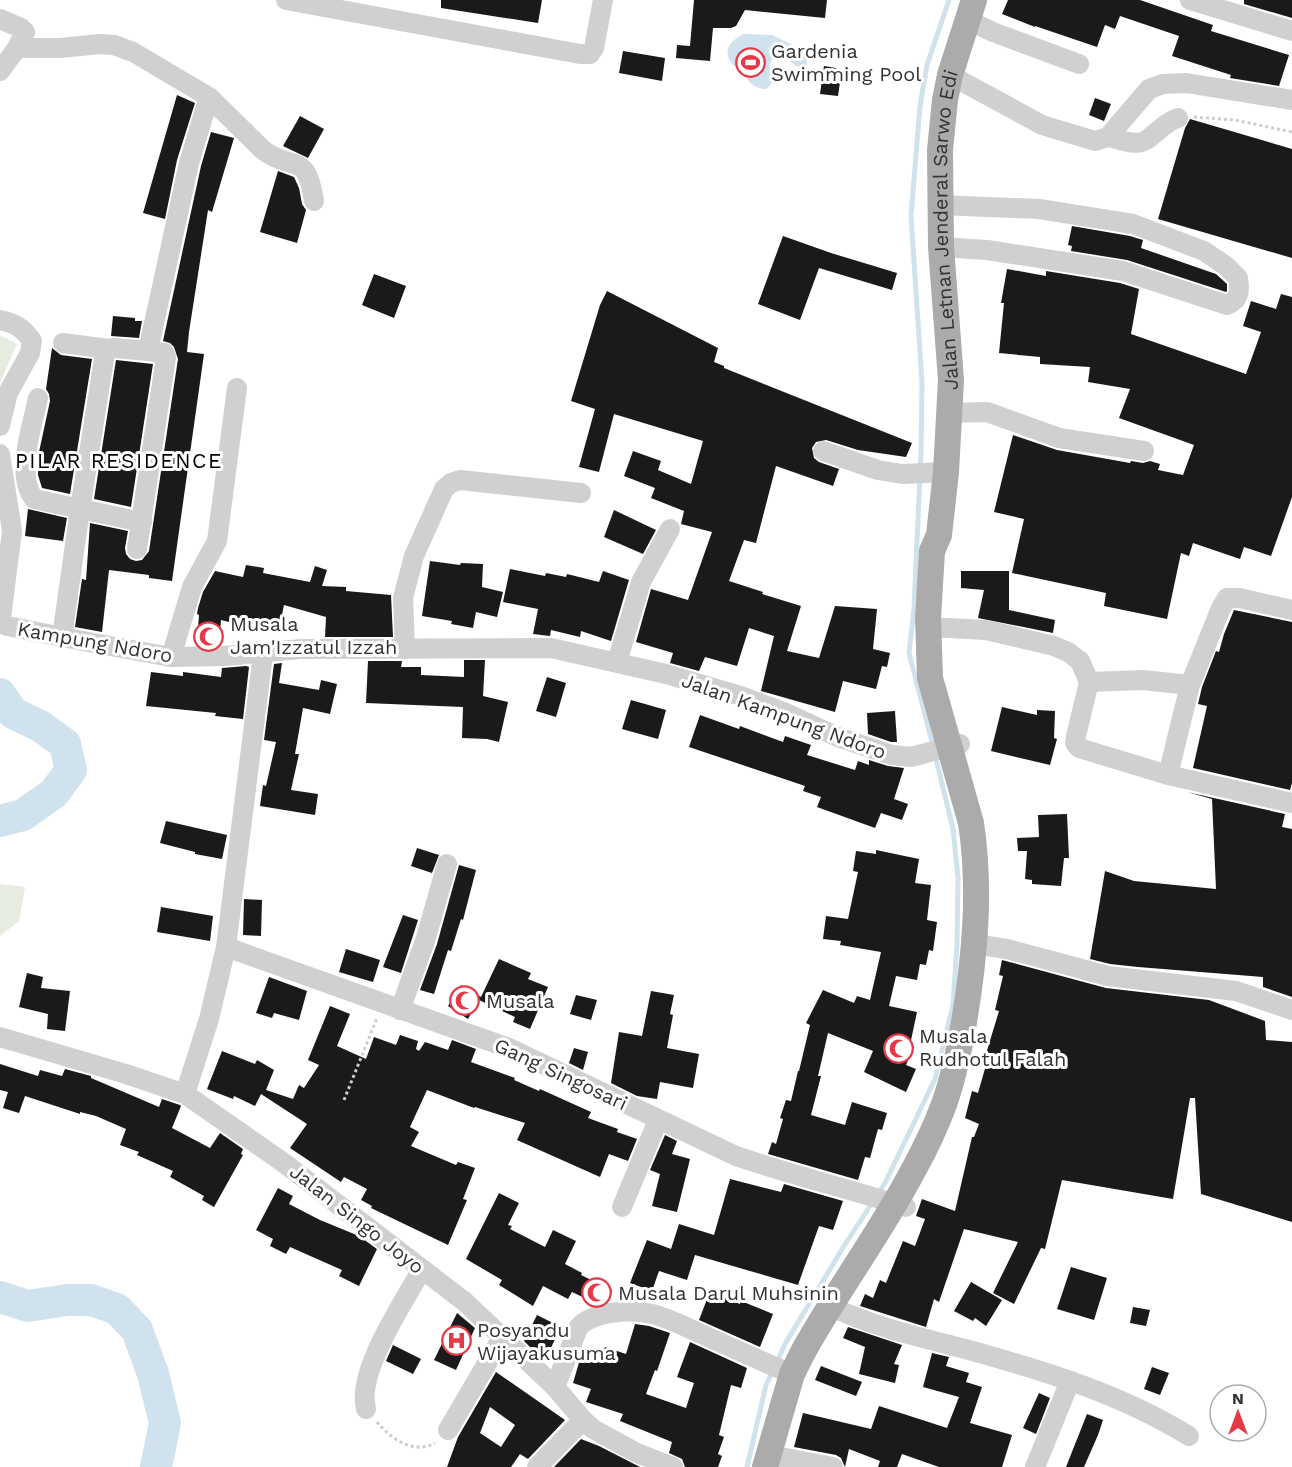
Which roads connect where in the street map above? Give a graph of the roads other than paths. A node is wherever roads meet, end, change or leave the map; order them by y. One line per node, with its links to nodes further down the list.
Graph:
1 (286, 0): 2 (street)
2 (603, 0)
3 (1190, 0): 6 (street)
4 (971, 10): 8 (street); 10 (main road, Jalan Letnan Jenderal Sarwo Edi)
5 (0, 19): 7 (street)
6 (1292, 31)
7 (18, 48): 9 (street); 11 (street)
8 (1079, 64)
9 (0, 71)
10 (950, 75): 14 (street); 16 (main road, Jalan Letnan Jenderal Sarwo Edi)
11 (209, 97): 15 (street); 21 (street)
12 (1292, 100): 14 (street)
13 (1178, 118): 14 (street)
14 (1108, 137)
15 (314, 201)
16 (939, 205): 17 (main road, Jalan Letnan Jenderal Sarwo Edi); 17 (street)
17 (941, 247): 24 (main road, Jalan Letnan Jenderal Sarwo Edi)
18 (0, 320): 25 (street)
19 (63, 343): 20 (street)
20 (108, 350): 21 (street); 31 (street)
21 (148, 351): 32 (street)
22 (237, 388): 40 (street)
23 (38, 398): 31 (street)
24 (950, 413): 27 (street); 29 (main road, Jalan Letnan Jenderal Sarwo Edi)
25 (0, 426)
26 (823, 451): 29 (street)
27 (1144, 451)
28 (0, 454): 37 (street, Kampung Ndoro)
29 (940, 472): 36 (main road, Jalan Letnan Jenderal Sarwo Edi)
30 (581, 493): 38 (street)
31 (80, 509): 32 (street); 37 (street)
32 (142, 522): 34 (street)
33 (670, 530): 41 (street)
34 (137, 549)
35 (1292, 610): 43 (street)
36 (933, 626): 42 (street); 44 (main road, Jalan Letnan Jenderal Sarwo Edi)
37 (62, 637): 40 (street, Kampung Ndoro)
38 (405, 649): 39 (street, Jalan Kampung Ndoro); 41 (street, Jalan Kampung Ndoro)
39 (263, 654): 40 (street, Jalan Kampung Ndoro); 49 (street)
40 (180, 657)
41 (617, 662): 44 (street, Jalan Kampung Ndoro)
42 (1089, 682): 43 (street); 45 (street)
43 (1190, 685): 45 (street)
44 (951, 746): 48 (main road, Jalan Letnan Jenderal Sarwo Edi)
45 (1168, 775): 46 (street)
46 (1292, 803)
47 (447, 864): 50 (street)
48 (980, 944): 51 (street); 55 (main road, Jalan Letnan Jenderal Sarwo Edi)
49 (226, 947): 50 (street, Gang Singosari); 53 (street)
50 (391, 1007): 54 (street, Gang Singosari)
51 (1292, 1010)
52 (0, 1037): 53 (street, Jalan Singo Joyo)
53 (185, 1094): 57 (street, Jalan Singo Joyo)
54 (658, 1120): 55 (street, Gang Singosari); 56 (street)
55 (896, 1204): 58 (main road, Jalan Letnan Jenderal Sarwo Edi)
56 (622, 1207)
57 (422, 1269): 59 (street, Jalan Singo Joyo); 63 (street)
58 (834, 1308): 60 (main road, Jalan Letnan Jenderal Sarwo Edi); 61 (street); 67 (main road, Jalan Letnan Jenderal Sarwo Edi)
59 (502, 1336): 62 (street, Jalan Singo Joyo); 65 (street)
60 (790, 1373): 62 (street); 67 (main road, Jalan Letnan Jenderal Sarwo Edi)
61 (1070, 1381): 66 (street); 71 (street)
62 (555, 1387): 64 (street, Jalan Singo Joyo)
63 (366, 1409)
64 (583, 1420): 68 (street); 69 (street, Jalan Singo Joyo)
65 (448, 1430)
66 (1189, 1436)
67 (775, 1464): 70 (street)
68 (537, 1467)
69 (673, 1467)
70 (833, 1467)
71 (1035, 1467)

